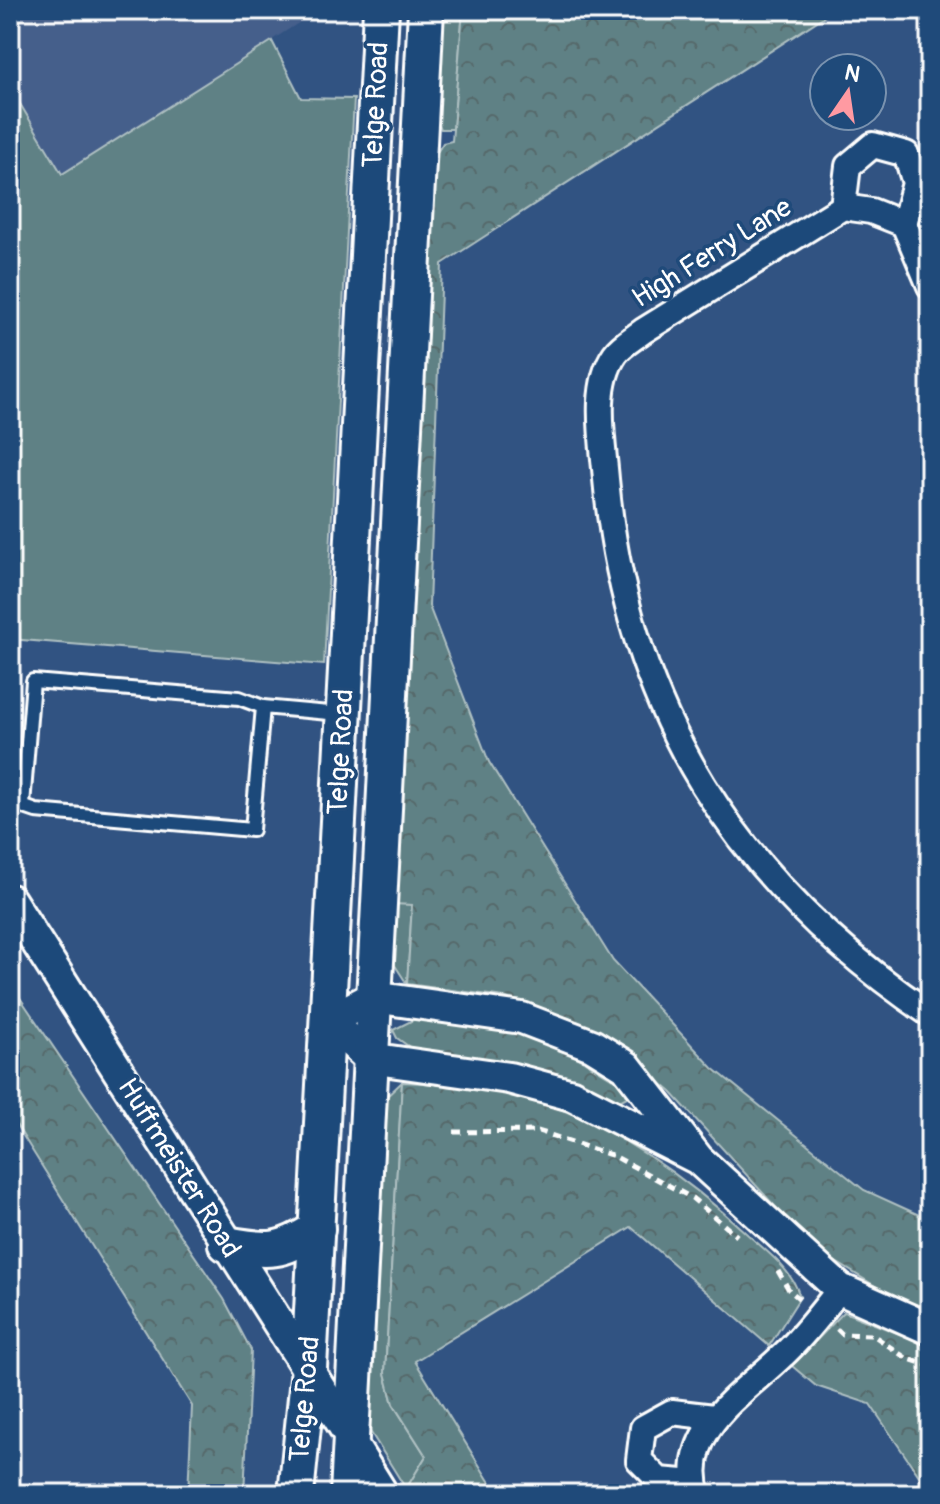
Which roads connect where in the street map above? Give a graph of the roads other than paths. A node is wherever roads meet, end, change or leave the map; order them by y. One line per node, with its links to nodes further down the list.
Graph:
1 (381, 10): 5 (main road, Telge Road)
2 (426, 10): 6 (main road, Telge Road)
3 (843, 207): 4 (street); 4 (street); 13 (street, High Ferry Lane)
4 (904, 224): 7 (street)
5 (369, 231): 6 (main road); 9 (main road, Telge Road)
6 (414, 234): 12 (main road, Telge Road)
7 (930, 286)
8 (263, 707): 9 (lane); 10 (lane); 10 (lane)
9 (343, 714): 14 (main road, Telge Road)
10 (17, 804)
11 (10, 900): 18 (street, Huffmeister Road)
12 (373, 997): 14 (street); 15 (main road, Telge Road); 16 (street)
13 (930, 1014)
14 (328, 1021): 15 (street); 17 (main road, Telge Road)
15 (369, 1058): 16 (street); 23 (main road, Telge Road)
16 (698, 1159): 19 (street)
17 (317, 1229): 18 (main road); 21 (main road, Telge Road)
18 (226, 1244): 21 (street, Huffmeister Road)
19 (840, 1289): 20 (street); 22 (street)
20 (930, 1329)
21 (309, 1368): 23 (street, Huffmeister Road); 25 (main road, Telge Road)
22 (714, 1417): 24 (street); 24 (street)
23 (350, 1436): 26 (main road, Telge Road); 27 (street)
24 (696, 1489)
25 (296, 1494)
26 (348, 1494)
27 (386, 1494)

